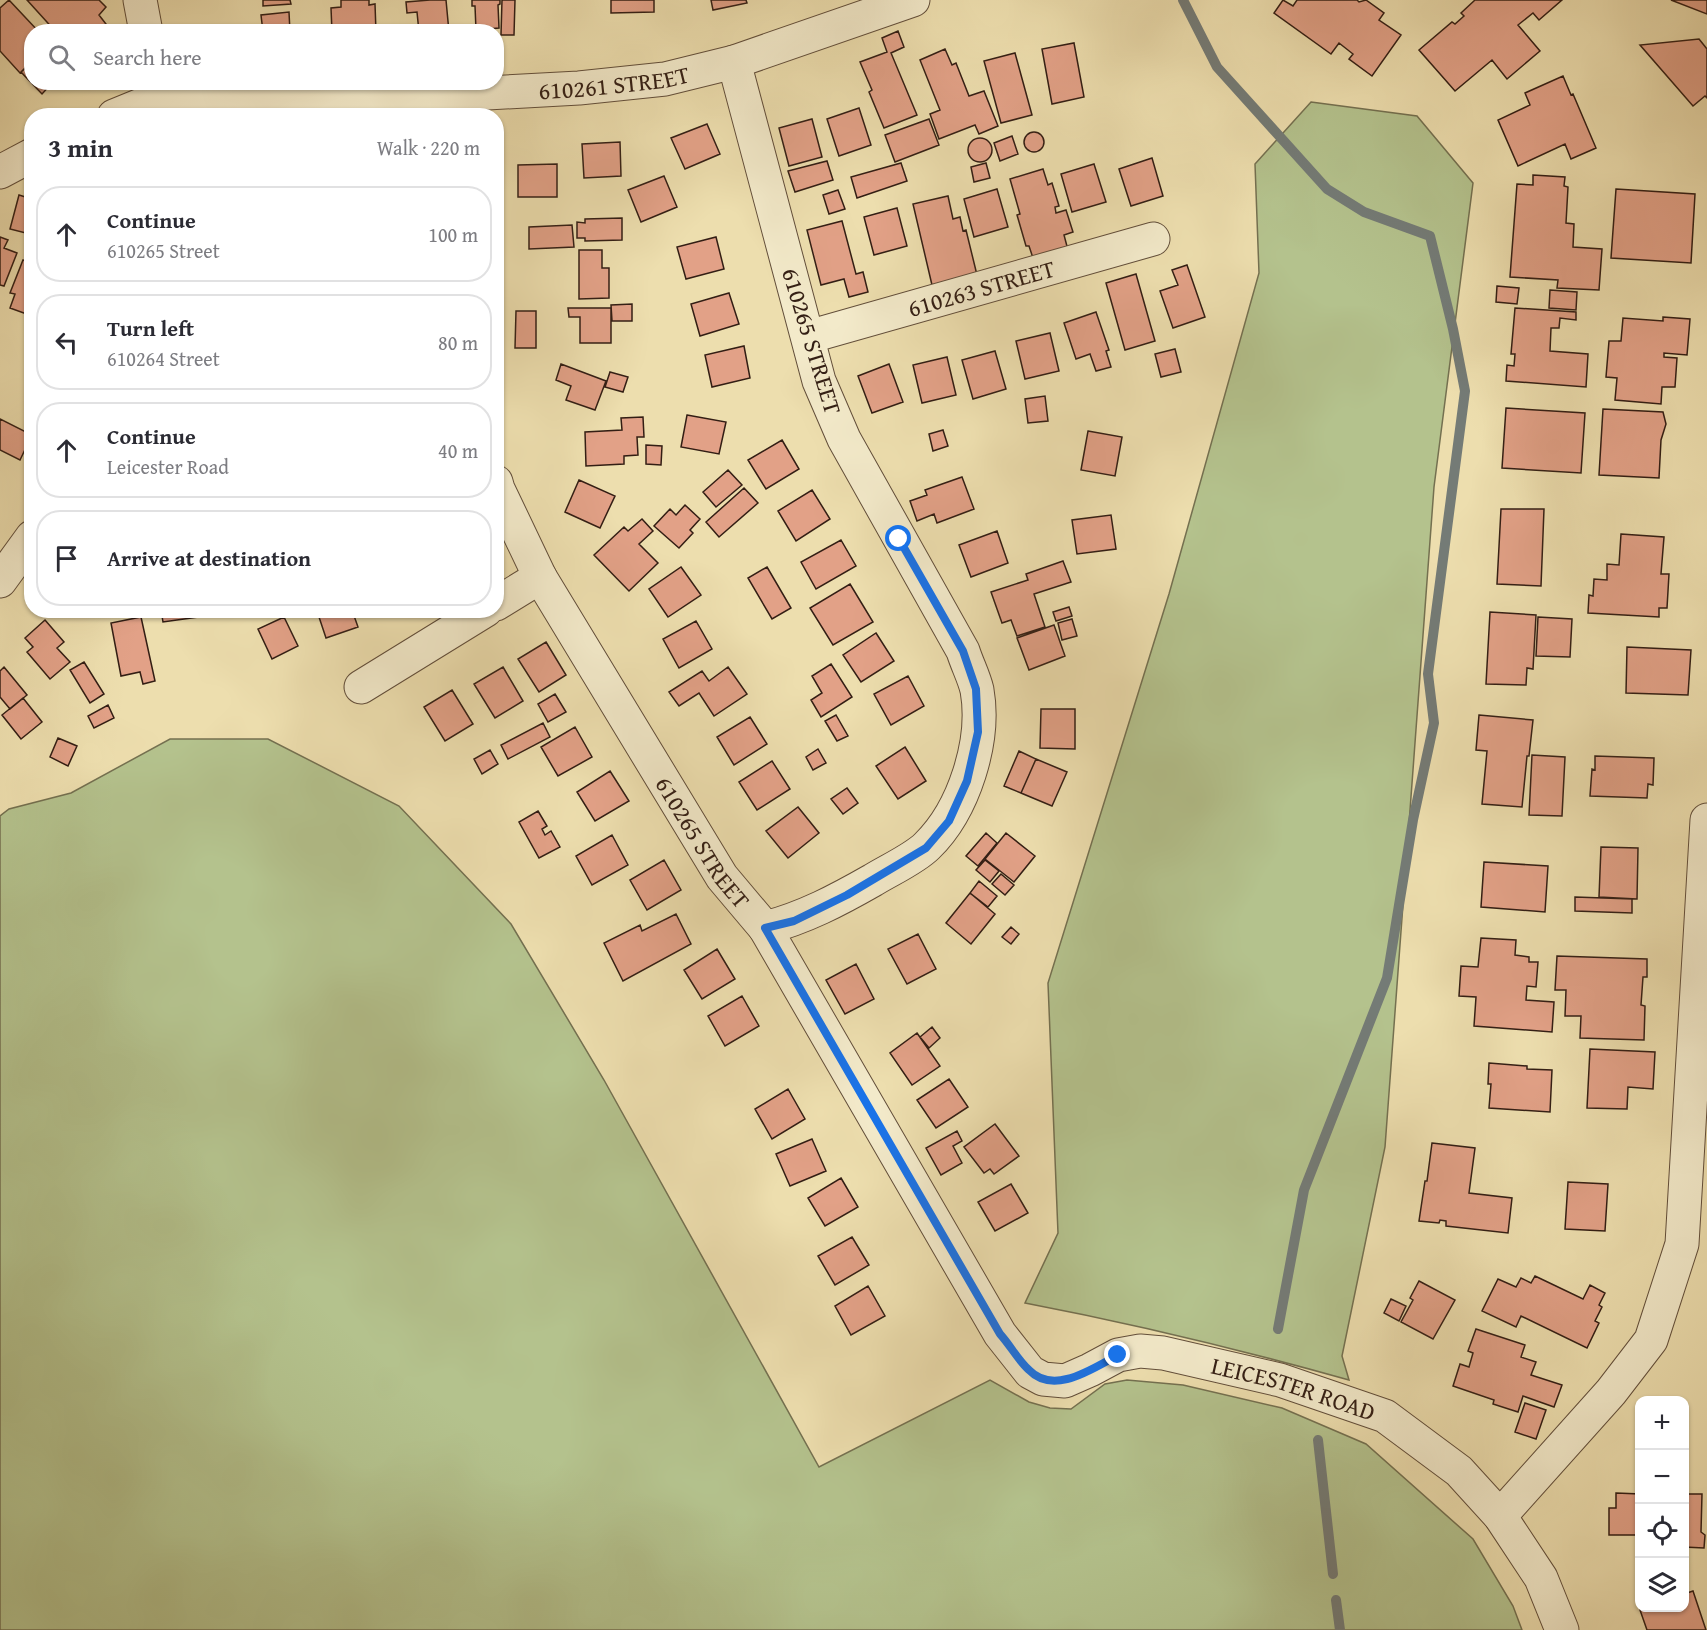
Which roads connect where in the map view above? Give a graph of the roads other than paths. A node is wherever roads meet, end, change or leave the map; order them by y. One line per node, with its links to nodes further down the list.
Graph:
1 (140, 0): 3 (street)
2 (913, 0): 4 (street, 610261 STREET)
3 (144, 24)
4 (734, 62): 6 (street, 610261 STREET); 11 (street, 610265 STREET)
5 (157, 99): 6 (street, 610261 STREET); 7 (street, 610261 STREET)
6 (487, 104)
7 (134, 108)
8 (24, 159): 9 (street)
9 (0, 172)
10 (1153, 239): 11 (street, 610263 STREET)
11 (808, 337): 20 (street, 610265 STREET)
12 (504, 499): 14 (street, 610265 STREET)
13 (24, 548): 15 (street)
14 (540, 577): 16 (street); 20 (street, 610265 STREET)
15 (0, 581)
16 (504, 599)
17 (473, 618): 18 (street)
18 (361, 687)
19 (1707, 820): 21 (street)
20 (765, 928): 21 (street, LEICESTER ROAD)
21 (1500, 1516): 22 (street, LEICESTER ROAD)
22 (1562, 1630)

